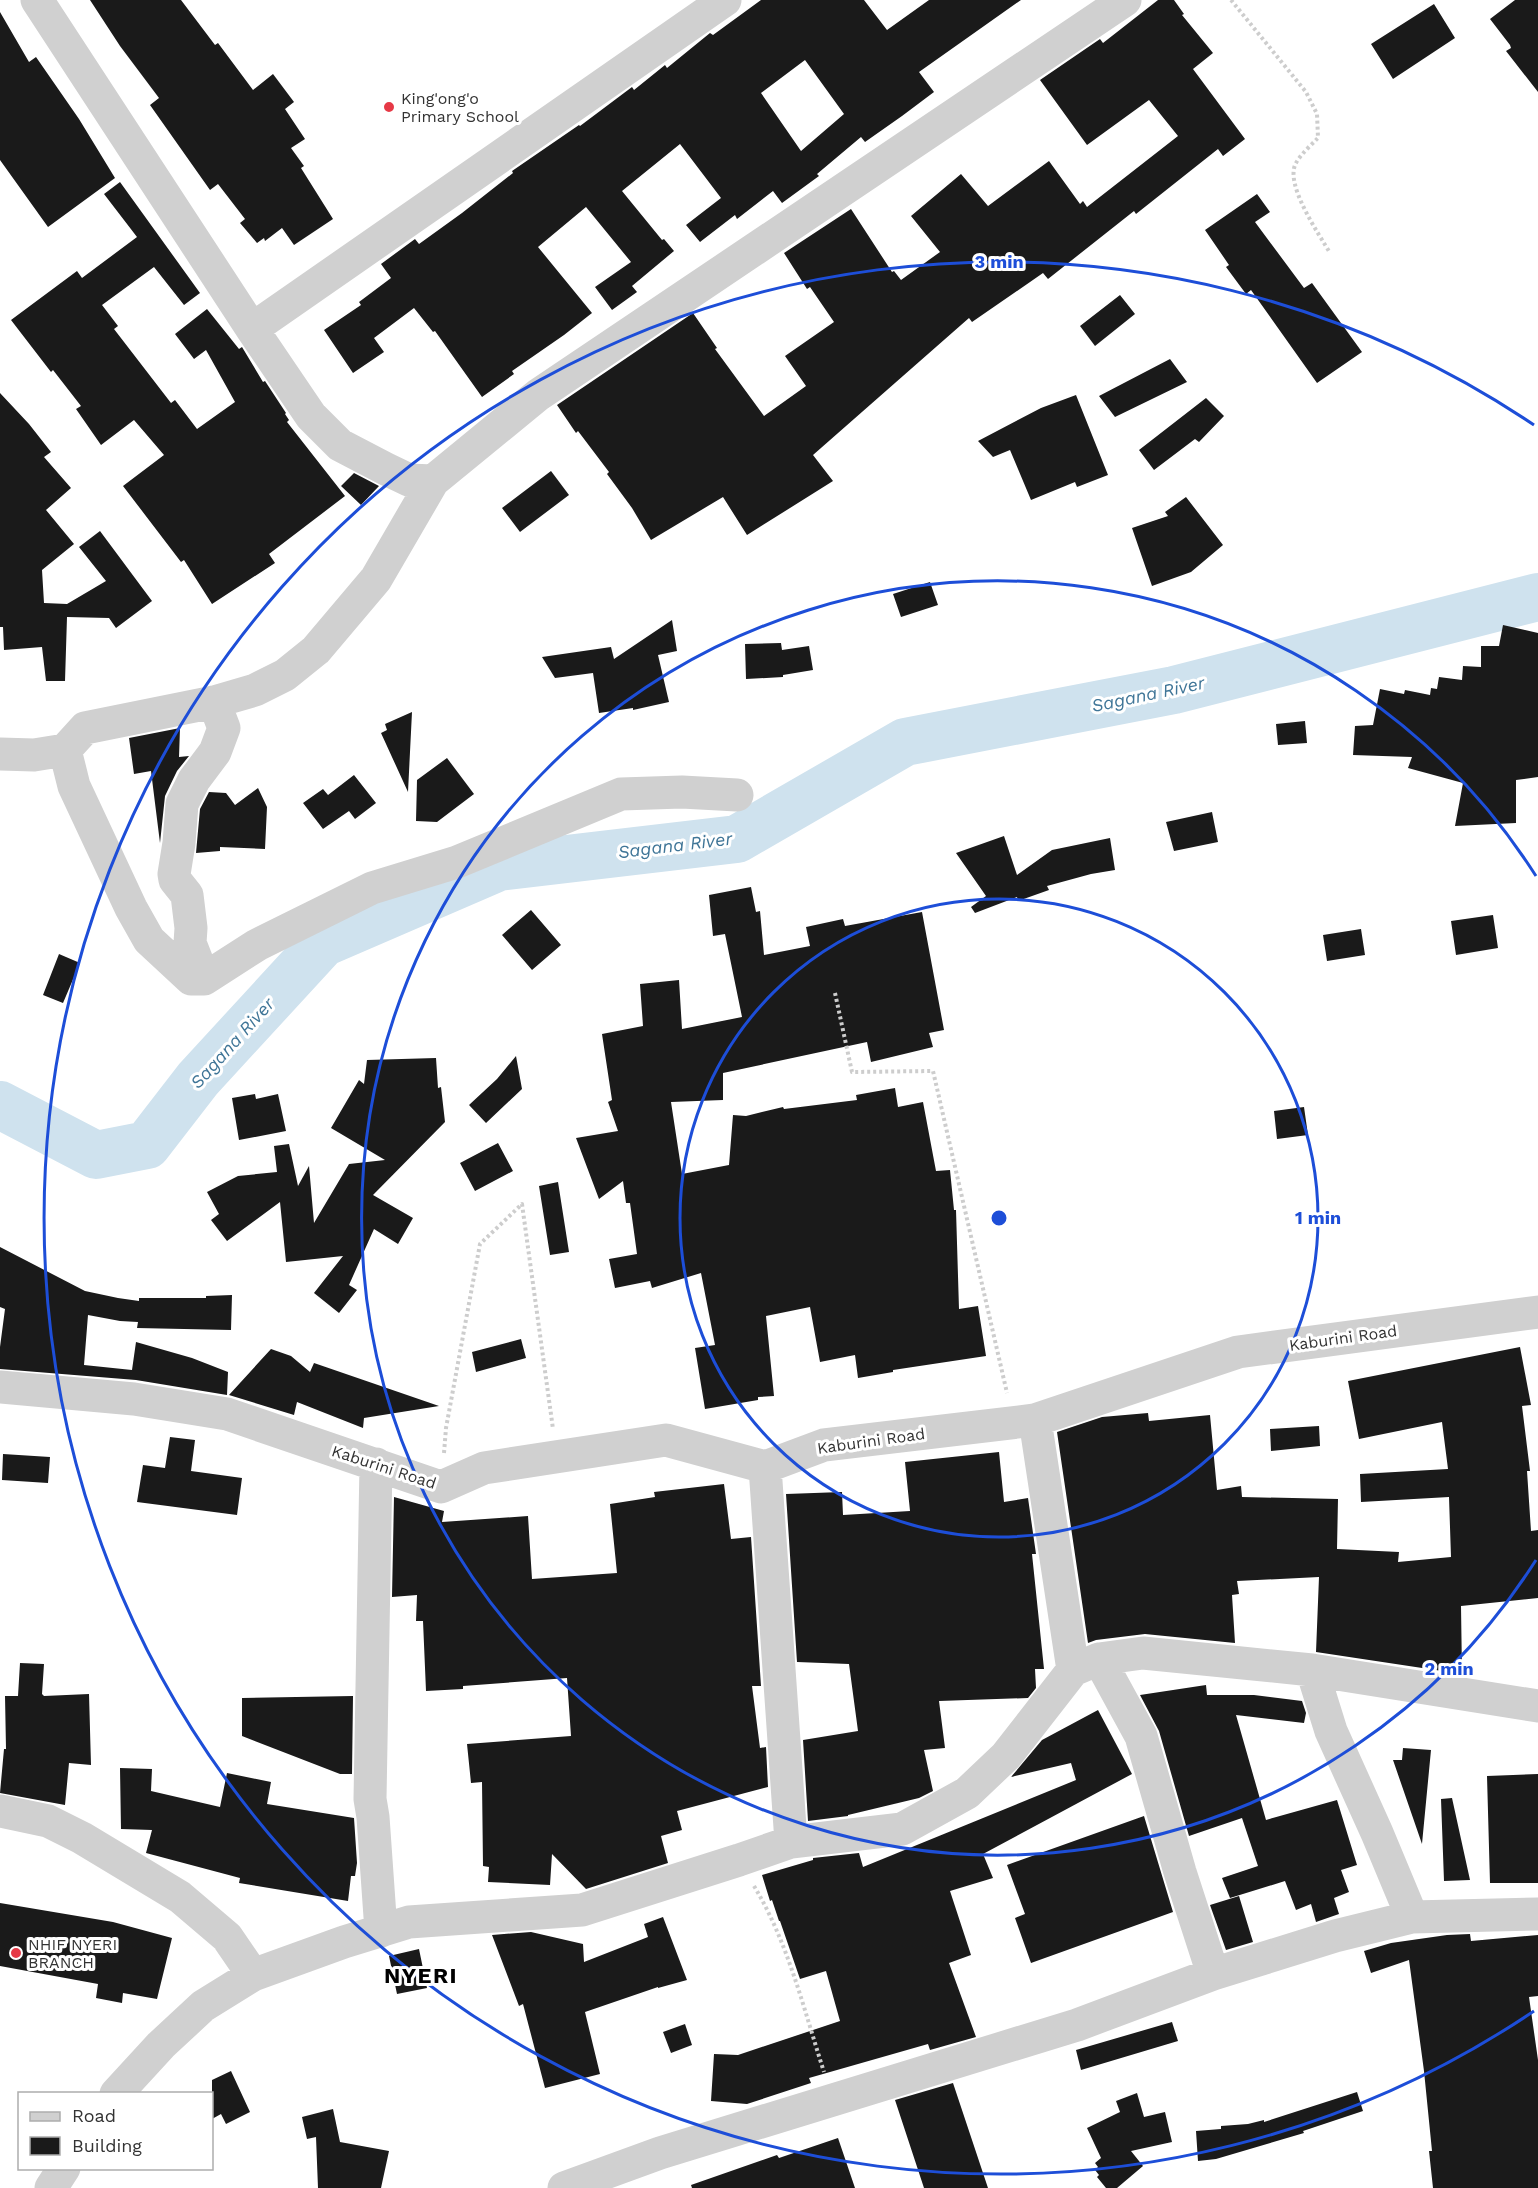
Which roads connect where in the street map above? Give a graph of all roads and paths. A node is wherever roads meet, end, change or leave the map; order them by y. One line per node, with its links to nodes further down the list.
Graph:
1 (37, 0): 6 (street)
2 (725, 0): 6 (street)
3 (1125, 0): 7 (street)
4 (1232, 0): 5 (path)
5 (1330, 253)
6 (252, 329): 7 (street)
7 (433, 482): 8 (street)
8 (214, 702): 9 (street); 12 (street)
9 (65, 750): 10 (street); 12 (street)
10 (0, 754)
11 (737, 795): 12 (street)
12 (204, 978)
13 (835, 993): 16 (path)
14 (1538, 1312): 16 (street, Kaburini Road)
15 (0, 1387): 18 (street, Kaburini Road)
16 (1024, 1422): 19 (street, Kaburini Road); 21 (street)
17 (556, 1457): 19 (street, Kaburini Road); 20 (street, Kaburini Road); 20 (path)
18 (376, 1464): 20 (street, Kaburini Road); 29 (street)
19 (765, 1467): 25 (street)
20 (441, 1486)
21 (1086, 1664): 22 (street); 25 (street); 30 (street)
22 (1312, 1670): 23 (street); 28 (street)
23 (1538, 1706)
24 (0, 1811): 31 (street)
25 (791, 1842): 26 (street)
26 (739, 1860): 29 (street); 33 (path)
27 (1538, 1914): 28 (street)
28 (1412, 1917): 30 (street)
29 (381, 1931): 31 (street)
30 (1213, 1974): 33 (street)
31 (253, 1975): 32 (street)
32 (118, 2092)
33 (834, 2101): 36 (street)
34 (63, 2170): 35 (street)
35 (51, 2188)
36 (564, 2188)

